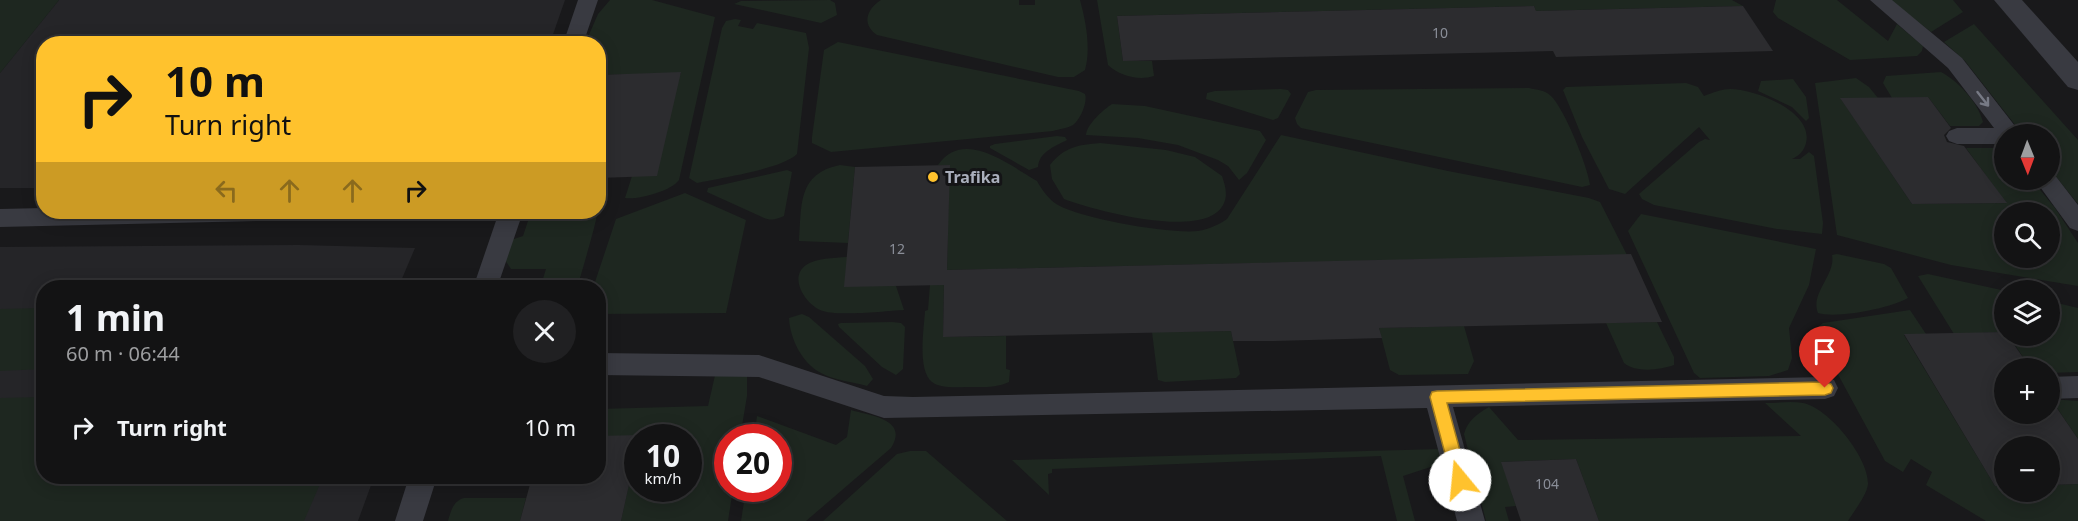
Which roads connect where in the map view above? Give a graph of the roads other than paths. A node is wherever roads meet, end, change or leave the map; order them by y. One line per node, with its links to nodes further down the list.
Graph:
1 (588, 0): 4 (lane)
2 (1880, 0): 6 (lane, one-way to 6)
3 (2007, 0): 5 (street)
4 (576, 36)
5 (2078, 80)
6 (2002, 124)
7 (1957, 136): 8 (lane)
8 (1994, 136)
9 (2054, 190): 13 (lane)
10 (36, 217): 11 (lane)
11 (0, 218)
12 (509, 219): 14 (lane)
13 (2078, 222)
14 (488, 280)
15 (606, 364): 19 (lane)
16 (2078, 387): 18 (lane)
17 (1825, 388): 19 (lane)
18 (2060, 388)
19 (1437, 397): 22 (lane)
20 (421, 484): 21 (lane)
21 (409, 521)
22 (1472, 521)

